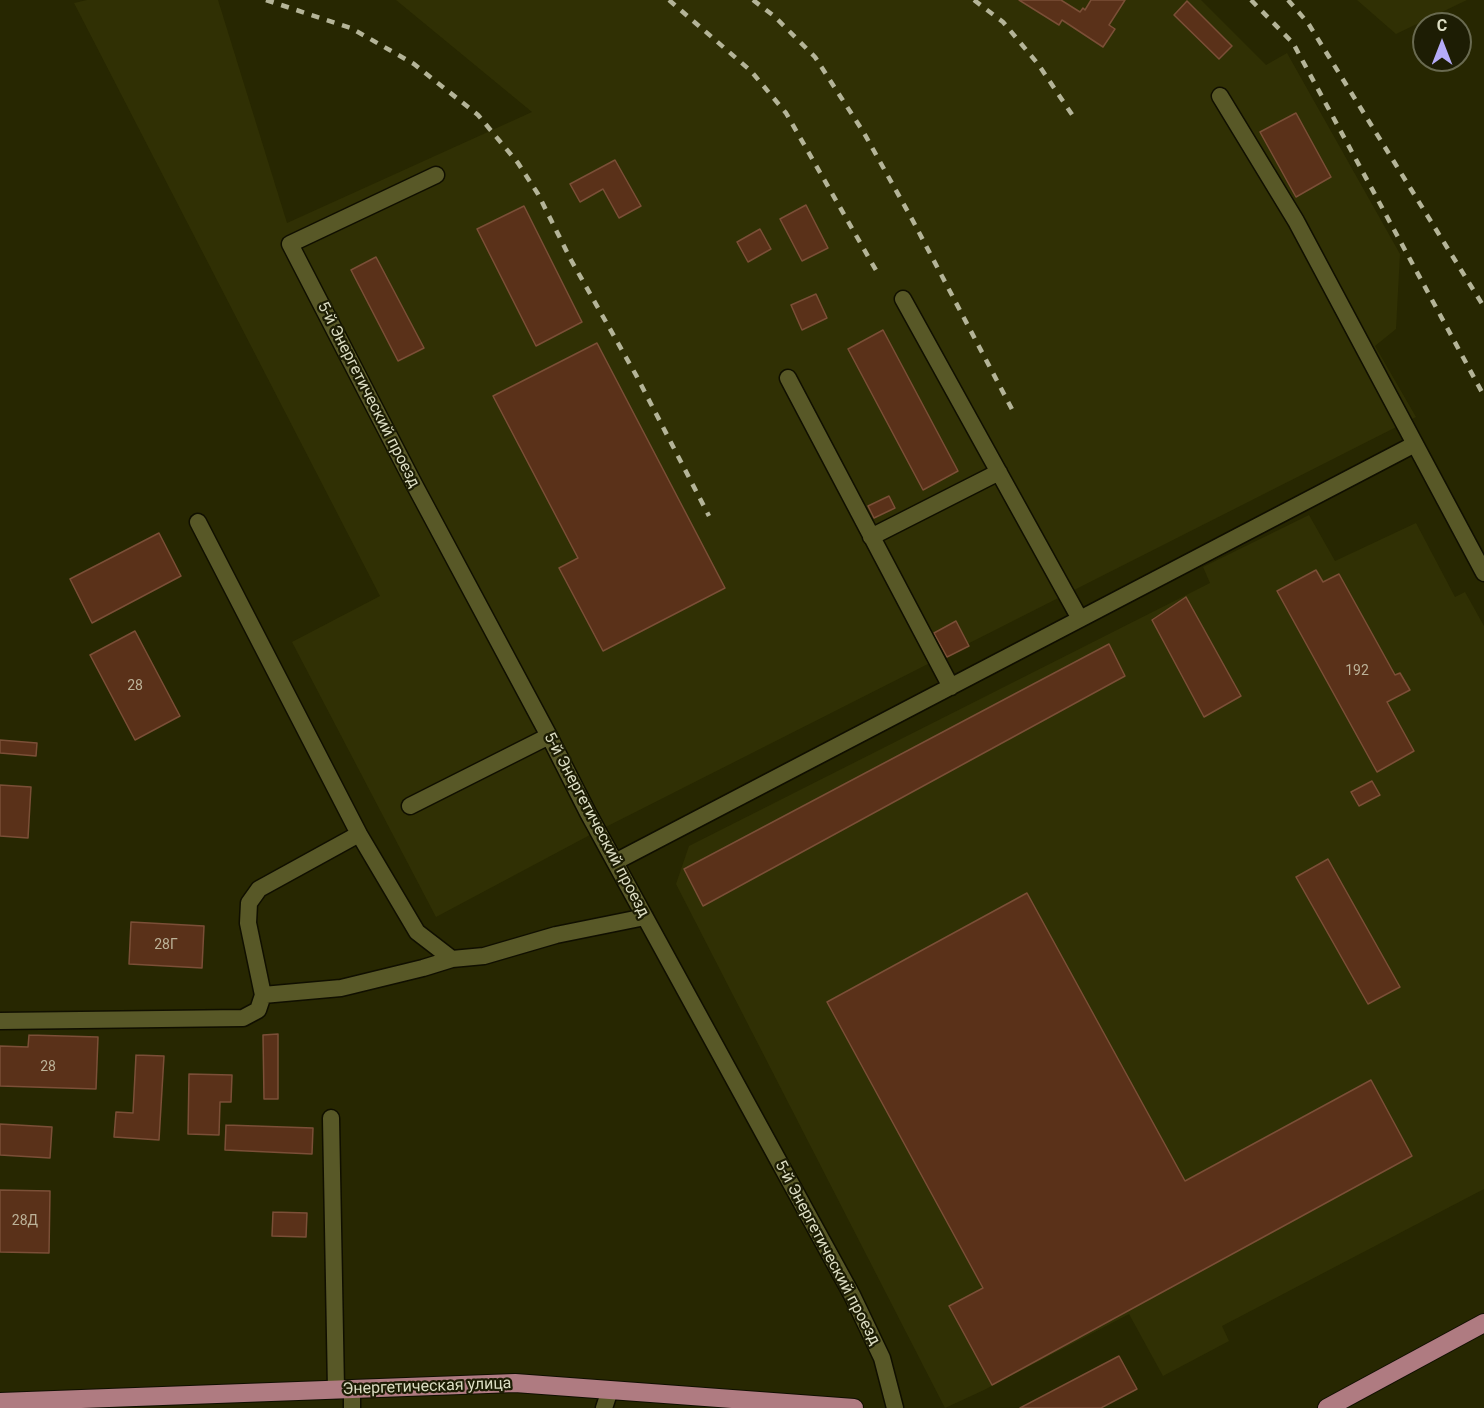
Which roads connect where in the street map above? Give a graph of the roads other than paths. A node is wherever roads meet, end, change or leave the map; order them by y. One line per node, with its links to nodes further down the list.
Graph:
1 (1220, 96): 5 (street)
2 (435, 175): 12 (street, 5-й Энергетический проезд)
3 (903, 299): 6 (street)
4 (788, 378): 8 (street)
5 (1415, 444): 9 (street); 10 (street)
6 (999, 472): 8 (street); 10 (street)
7 (198, 522): 14 (street)
8 (871, 537): 11 (street)
9 (1484, 573)
10 (1080, 619): 11 (street)
11 (951, 687): 15 (street)
12 (549, 736): 13 (street); 15 (street, 5-й Энергетический проезд)
13 (410, 806)
14 (359, 834): 17 (street); 18 (street)
15 (615, 862): 16 (street, 5-й Энергетический проезд)
16 (645, 917): 17 (street); 27 (street, 5-й Энергетический проезд)
17 (452, 959): 18 (street)
18 (263, 995): 19 (street)
19 (0, 1021)
20 (331, 1118): 23 (street)
21 (1484, 1323): 28 (main road)
22 (610, 1390): 23 (main road, Энергетическая улица); 25 (street); 26 (main road, Энергетическая улица)
23 (347, 1396): 24 (main road, Энергетическая улица)
24 (0, 1402)
25 (604, 1408)
26 (854, 1408)
27 (895, 1408)
28 (1327, 1408)

